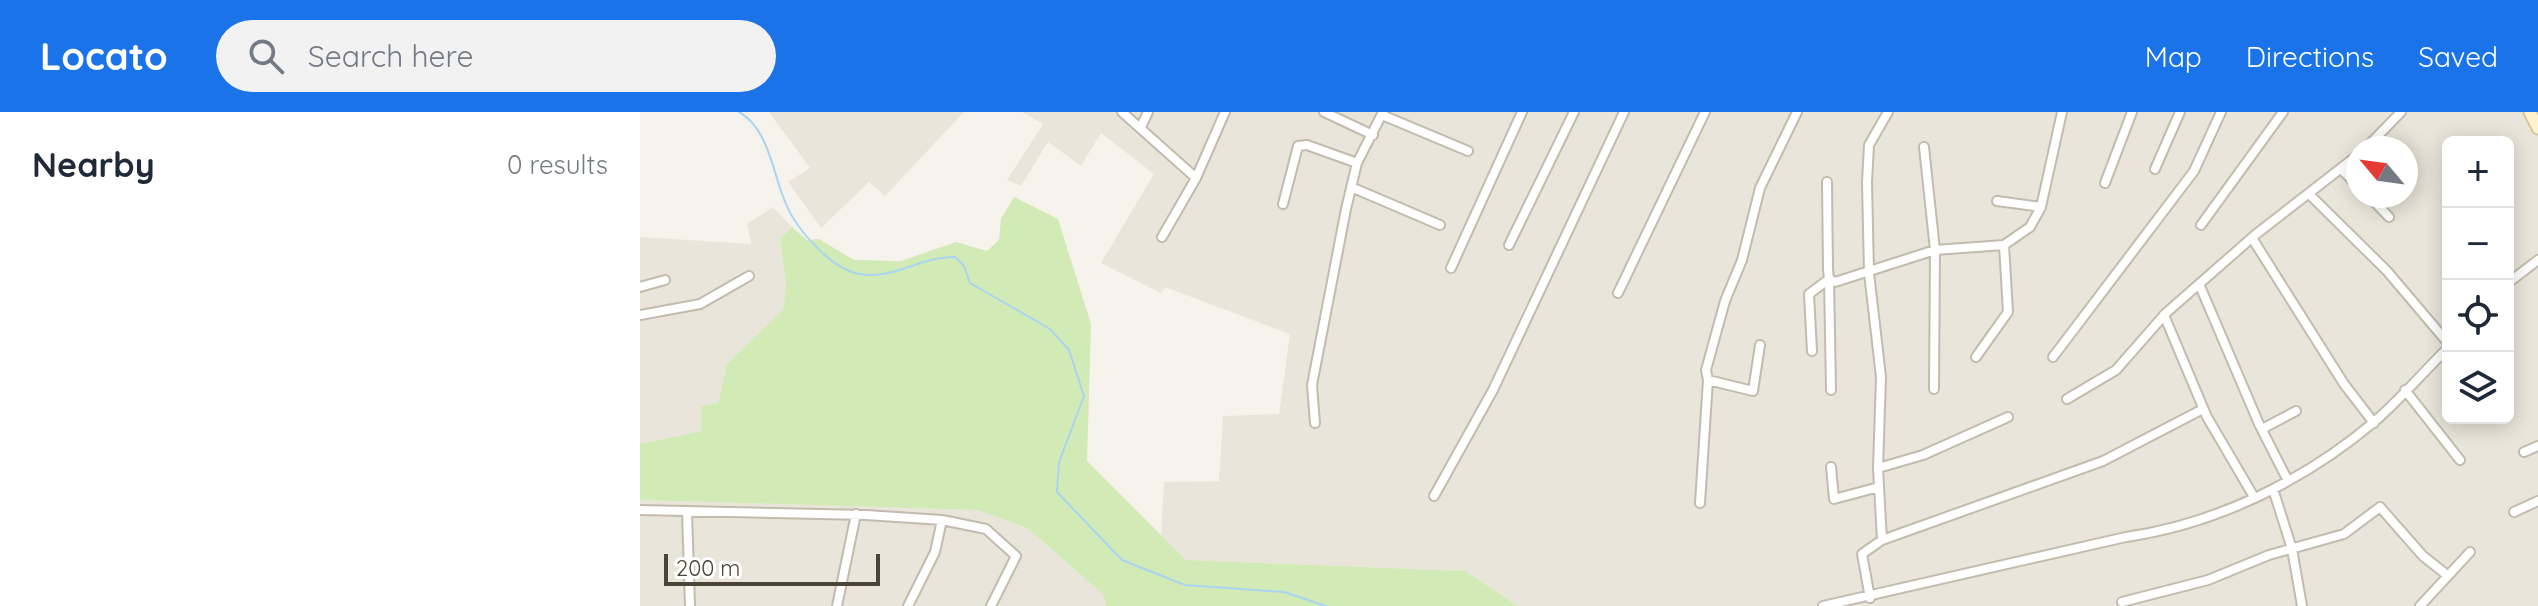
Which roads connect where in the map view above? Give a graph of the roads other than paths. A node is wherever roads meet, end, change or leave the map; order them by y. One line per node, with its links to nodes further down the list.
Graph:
1 (1122, 112): 19 (street)
2 (1148, 112): 19 (street)
3 (1225, 112): 30 (street)
4 (1324, 112): 21 (street)
5 (1522, 112): 48 (street)
6 (1574, 112): 44 (street)
7 (1624, 112): 84 (street)
8 (1705, 112): 56 (street)
9 (1797, 112): 65 (street)
10 (1888, 112): 49 (street)
11 (2062, 112): 37 (street)
12 (2132, 112): 32 (street)
13 (2180, 112): 27 (street)
14 (2221, 112): 64 (street)
15 (2283, 112): 41 (street)
16 (2401, 112): 22 (street)
17 (2530, 112): 20 (street)
18 (1382, 114): 21 (street); 24 (street)
19 (1141, 127): 30 (street)
20 (2538, 128)
21 (1373, 135): 25 (street)
22 (2378, 136)
23 (1924, 147): 46 (street)
24 (1468, 151)
25 (1357, 163): 33 (street); 36 (street)
26 (2346, 165): 28 (street)
27 (2155, 169)
28 (2341, 169): 29 (street); 34 (street)
29 (2346, 174)
30 (1196, 178): 42 (street)
31 (1827, 182): 51 (street)
32 (2105, 183)
33 (1351, 187): 40 (street); 73 (street)
34 (2309, 194): 43 (street); 59 (street)
35 (1997, 201): 37 (street)
36 (1283, 204)
37 (2041, 207): 45 (street)
38 (2380, 208): 39 (street)
39 (2389, 217)
40 (1440, 225)
41 (2201, 225)
42 (1162, 237)
43 (2252, 238): 54 (street); 74 (street)
44 (1509, 245)
45 (2004, 245): 46 (street); 63 (street)
46 (1935, 250): 49 (street); 66 (street)
47 (2538, 260): 53 (street)
48 (1451, 268)
49 (1869, 273): 51 (street); 80 (street)
50 (749, 276): 57 (street)
51 (1829, 279): 61 (street); 67 (street)
52 (665, 280): 55 (street)
53 (2512, 280)
54 (2200, 286): 58 (street); 75 (street)
55 (640, 287)
56 (1618, 293)
57 (640, 315)
58 (2164, 315): 69 (street); 70 (street)
59 (2442, 339)
60 (1760, 345): 65 (street)
61 (1812, 351)
62 (2442, 352): 68 (street)
63 (1976, 357)
64 (2053, 357)
65 (1708, 380): 87 (street)
66 (1934, 389)
67 (1831, 390)
68 (2405, 390): 74 (street); 78 (street)
69 (2067, 399)
70 (2203, 409): 85 (street); 93 (street)
71 (2296, 411): 75 (street)
72 (2008, 417): 80 (street)
73 (1315, 423)
74 (2374, 423): 81 (street)
75 (2262, 429): 81 (street)
76 (2538, 446): 77 (street)
77 (2524, 452)
78 (2460, 460)
79 (1831, 467): 82 (street)
80 (1878, 468): 82 (street)
81 (2287, 479): 83 (street)
82 (1879, 487): 93 (street)
83 (2273, 489): 85 (street); 94 (street)
84 (1434, 496)
85 (2254, 497): 97 (street)
86 (2538, 501): 90 (street)
87 (1700, 503)
88 (640, 510): 89 (street)
89 (687, 511): 91 (street); 100 (street)
90 (2514, 512)
91 (856, 514): 92 (street); 101 (street)
92 (942, 520): 102 (street); 103 (street)
93 (1882, 540): 97 (street)
94 (2292, 549): 96 (street); 98 (street); 105 (street)
95 (2470, 552): 96 (street)
96 (2447, 575): 106 (street)
97 (1870, 598): 99 (street)
98 (2122, 602)
99 (1850, 604): 104 (street)
100 (690, 606)
101 (837, 606)
102 (908, 606)
103 (991, 606)
104 (1823, 606)
105 (2302, 606)
106 (2420, 606)

